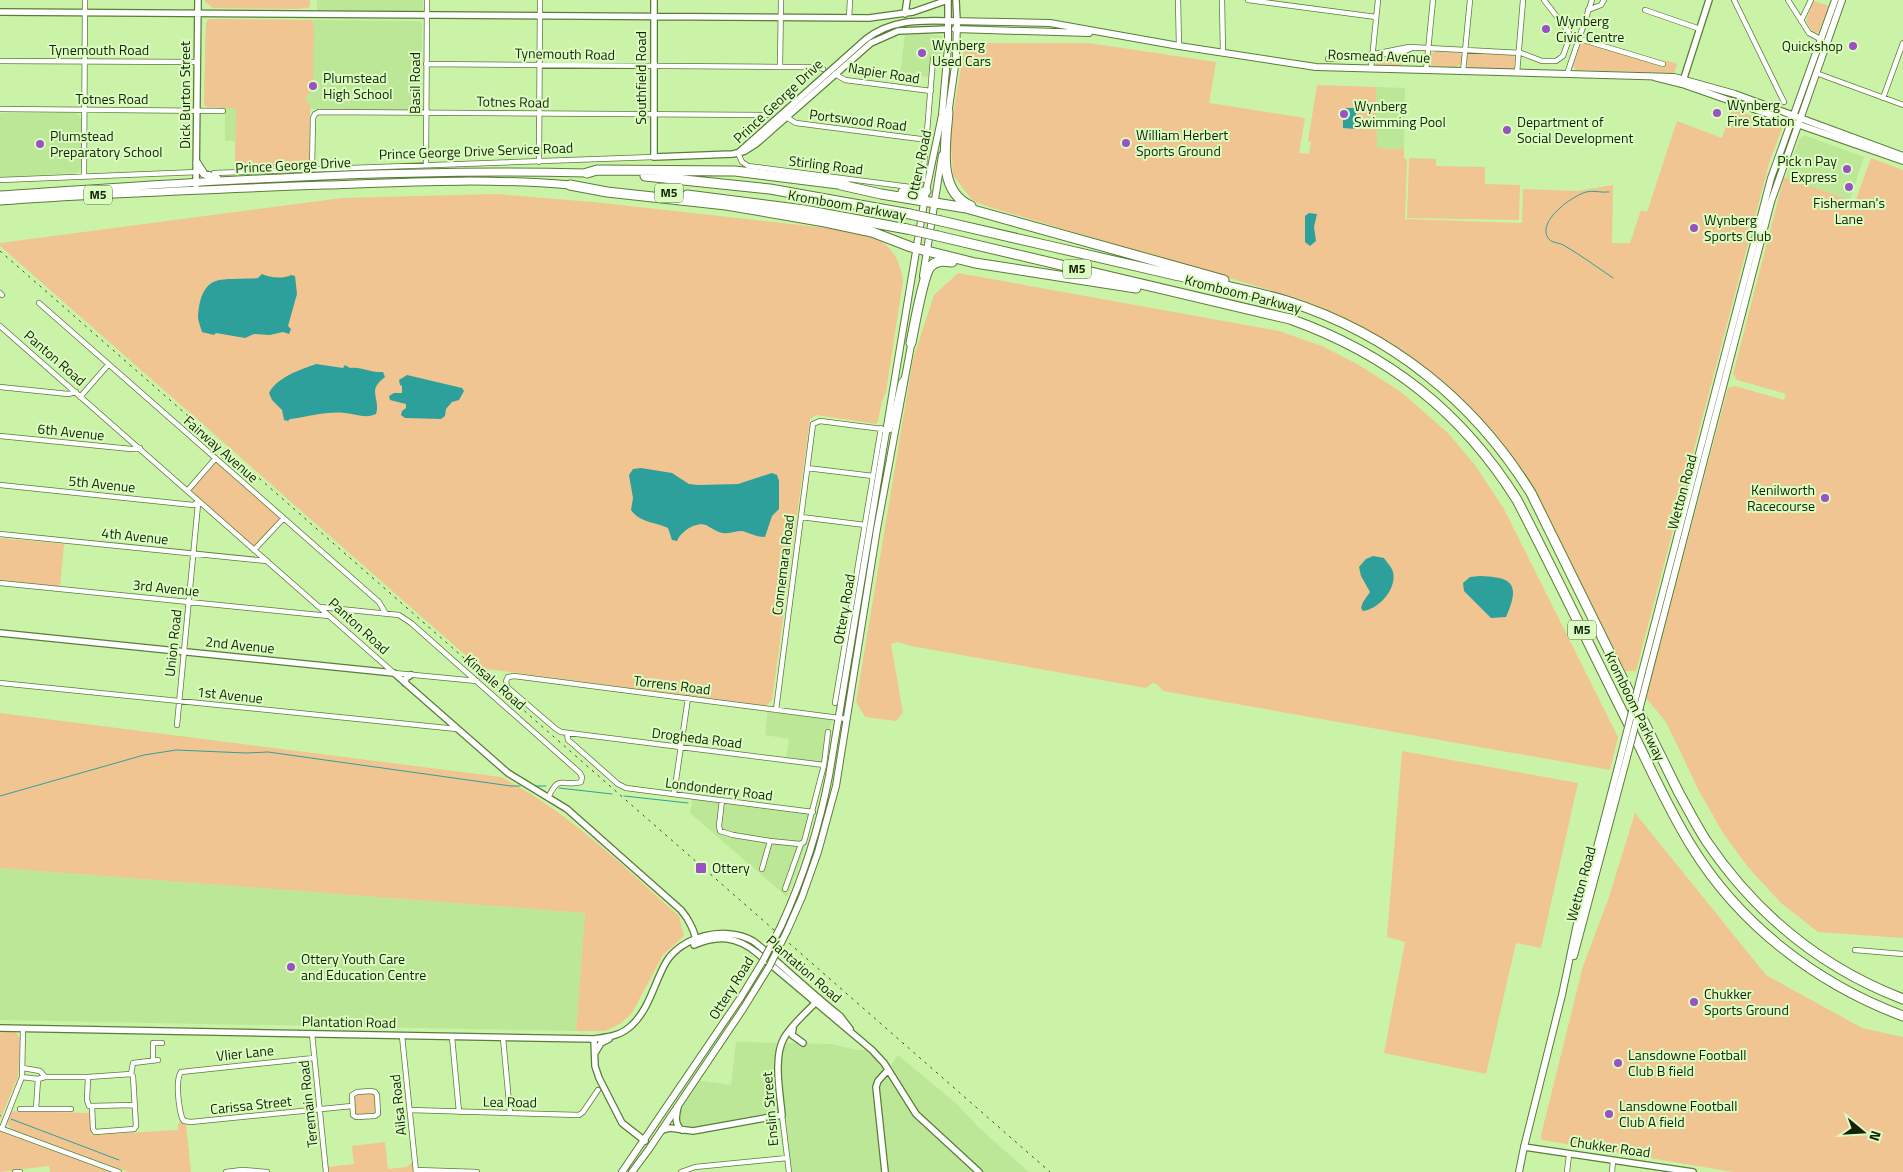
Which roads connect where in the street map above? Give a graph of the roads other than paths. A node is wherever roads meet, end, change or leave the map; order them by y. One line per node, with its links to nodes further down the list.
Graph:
1 (86, 0): 31 (street)
2 (198, 0): 32 (street, Dick Burton Street)
3 (427, 0): 34 (street, Basil Road)
4 (540, 0): 35 (street)
5 (654, 0): 36 (street, Southfield Road)
6 (781, 0): 38 (street)
7 (850, 0): 39 (street)
8 (907, 0): 33 (street)
9 (948, 0): 33 (street); 40 (street, Ottery Road)
10 (956, 0): 41 (street, Ottery Road)
11 (1178, 0): 52 (street)
12 (1222, 0): 55 (street)
13 (1248, 0): 27 (street)
14 (1378, 0): 37 (street)
15 (1433, 0): 53 (street)
16 (1470, 0): 54 (street)
17 (1523, 0): 56 (street)
18 (1544, 0): 47 (street)
19 (1592, 0): 28 (street)
20 (1604, 0): 28 (street)
21 (1709, 0): 45 (street)
22 (1734, 0): 79 (street)
23 (1788, 0): 42 (street)
24 (1811, 0): 42 (street)
25 (1835, 0): 49 (main road, Wetton Road)
26 (1842, 0): 50 (main road, Wetton Road)
27 (1280, 2): 37 (street)
28 (1588, 10): 48 (street)
29 (1645, 10): 45 (street)
30 (0, 12): 31 (street)
31 (85, 12): 32 (street); 61 (street)
32 (198, 14): 34 (street); 62 (street, Dick Burton Street)
33 (905, 14): 39 (street)
34 (427, 15): 35 (street); 63 (street, Basil Road)
35 (540, 16): 36 (street); 65 (street)
36 (654, 17): 38 (street); 66 (street, Southfield Road)
37 (1376, 17): 57 (street)
38 (781, 18): 39 (street); 67 (street)
39 (849, 18)
40 (948, 21): 41 (main road, Rosmead Avenue); 43 (main road, Ottery Road); 93 (street, Prince George Drive)
41 (956, 21): 44 (main road, Ottery Road); 46 (main road, Rosmead Avenue)
42 (1802, 21): 49 (street)
43 (948, 29): 44 (main road, Rosmead Avenue); 74 (street, Prince George Drive); 111 (main road, Ottery Road)
44 (957, 29): 46 (main road, Rosmead Avenue); 86 (main road, Ottery Road)
45 (1700, 29): 76 (street)
46 (1106, 34): 52 (main road, Rosmead Avenue)
47 (1570, 36): 48 (street); 56 (street)
48 (1580, 37): 64 (street); 75 (street)
49 (1821, 39): 50 (street); 91 (main road, Wetton Road)
50 (1828, 42): 73 (main road, Wetton Road)
51 (1903, 43): 78 (street)
52 (1178, 46): 55 (main road, Rosmead Avenue)
53 (1428, 49): 54 (street, Rosmead Avenue); 57 (street, Rosmead Avenue); 70 (street)
54 (1465, 51): 56 (street, Rosmead Avenue); 71 (street)
55 (1223, 53): 69 (main road, Rosmead Avenue)
56 (1519, 53): 72 (street)
57 (1374, 54): 59 (street, Rosmead Avenue); 69 (street)
58 (933, 59): 77 (street)
59 (1328, 59)
60 (0, 61): 61 (street, Tynemouth Road)
61 (85, 61): 62 (street, Tynemouth Road); 82 (street)
62 (197, 62): 83 (street, Dick Burton Street)
63 (426, 64): 65 (street, Tynemouth Road); 85 (street, Basil Road)
64 (1663, 64)
65 (539, 65): 66 (street, Tynemouth Road); 87 (street)
66 (654, 66): 67 (street, Tynemouth Road); 88 (street, Southfield Road)
67 (780, 66): 68 (street, Tynemouth Road)
68 (823, 69)
69 (1371, 69): 70 (main road, Rosmead Avenue)
70 (1426, 71): 71 (main road, Rosmead Avenue)
71 (1463, 72): 72 (main road, Rosmead Avenue)
72 (1517, 73): 75 (main road, Rosmead Avenue)
73 (1816, 73): 78 (street); 91 (main road, Wetton Road)
74 (835, 74): 77 (street, Napier Road); 90 (street, Prince George Drive)
75 (1567, 74): 76 (main road, Rosmead Avenue)
76 (1683, 81): 91 (main road, Rosmead Avenue)
77 (931, 91): 92 (street)
78 (1883, 98): 80 (street)
79 (1784, 102)
80 (1903, 105)
81 (0, 109): 82 (street, Totnes Road)
82 (85, 110): 83 (street, Totnes Road); 104 (street)
83 (197, 111): 84 (street, Totnes Road); 98 (street, Dick Burton Street)
84 (223, 111)
85 (426, 112): 87 (street, Totnes Road); 99 (street, Basil Road); 100 (street, Totnes Road)
86 (948, 112): 115 (main road, Ottery Road); 116 (highway)
87 (539, 114): 88 (street, Totnes Road); 97 (street)
88 (653, 114): 89 (street, Totnes Road); 95 (street, Southfield Road)
89 (767, 115)
90 (786, 117): 92 (street, Portswood Road); 93 (street, Prince George Drive)
91 (1796, 119): 94 (main road, Rosmead Avenue); 96 (main road, Rosmead Avenue); 227 (main road, Wetton Road, bridge)
92 (928, 140): 107 (street)
93 (738, 153): 95 (street, Prince George Drive Service Road); 111 (street, Stirling Road)
94 (1903, 156)
95 (654, 157): 97 (street, Prince George Drive Service Road)
96 (1903, 161)
97 (539, 162): 99 (street, Prince George Drive Service Road)
98 (197, 163): 101 (main road)
99 (426, 165): 100 (street, Prince George Drive Service Road)
100 (312, 169): 102 (street, Prince George Drive Service Road)
101 (199, 172): 104 (street); 106 (main road); 110 (street)
102 (214, 173)
103 (587, 173): 106 (main road, Prince George Drive / M5); 109 (highway); 120 (highway, Kromboom Parkway / M5, bridge)
104 (84, 177): 105 (street)
105 (0, 180)
106 (250, 180): 110 (main road, Prince George Drive / M5)
107 (923, 180)
108 (570, 185): 110 (main road, Prince George Drive / M5); 117 (highway); 121 (highway, Kromboom Parkway / M5, bridge)
109 (841, 185): 111 (highway); 114 (highway)
110 (196, 186): 112 (main road, Prince George Drive / M5); 113 (main road, Prince George Drive / M5)
111 (922, 189): 114 (main road, Ottery Road)
112 (0, 195)
113 (0, 201)
114 (924, 202): 115 (highway); 117 (main road, Ottery Road)
115 (935, 203): 116 (highway); 118 (main road, Ottery Road)
116 (986, 213): 120 (highway)
117 (916, 248): 118 (highway); 132 (main road, Ottery Road)
118 (927, 251): 119 (highway); 126 (main road, Ottery Road)
119 (975, 264): 121 (highway); 126 (highway)
120 (1272, 298): 186 (highway, Kromboom Parkway / M5)
121 (1215, 301): 188 (highway, Kromboom Parkway / M5)
122 (39, 304): 127 (street, Fairway Avenue)
123 (0, 326): 124 (street, Panton Road)
124 (5, 330): 125 (street); 130 (street, Panton Road)
125 (1, 334)
126 (911, 343): 128 (main road, Ottery Road)
127 (108, 365): 131 (street); 135 (street, Fairway Avenue)
128 (905, 377): 132 (street); 165 (main road, Ottery Road)
129 (0, 387): 130 (street)
130 (76, 392): 131 (street, Panton Road)
131 (80, 396): 134 (street, Panton Road)
132 (884, 429): 136 (street, Connemara Road); 137 (street); 164 (main road, Ottery Road)
133 (0, 436): 134 (street, 6th Avenue)
134 (140, 448): 139 (street, Panton Road)
135 (215, 459): 139 (street); 142 (street, Fairway Avenue)
136 (807, 468): 137 (street); 141 (street, Connemara Road)
137 (873, 476): 143 (street)
138 (0, 485): 140 (street, 5th Avenue)
139 (188, 490): 140 (street, Panton Road)
140 (199, 502): 145 (street, Panton Road); 146 (street, Union Road)
141 (801, 517): 143 (street); 163 (street, Connemara Road)
142 (283, 519): 145 (street); 151 (street, Fairway Avenue)
143 (865, 525): 162 (street)
144 (0, 534): 146 (street, 4th Avenue)
145 (254, 550): 147 (street, Panton Road)
146 (194, 554): 147 (street, 4th Avenue); 149 (street, Union Road)
147 (267, 561): 150 (street, Panton Road)
148 (0, 583): 149 (street, 3rd Avenue)
149 (189, 602): 152 (street, 3rd Avenue); 154 (street, Union Road)
150 (319, 607): 151 (street, Kinsale Road); 152 (street, Panton Road)
151 (386, 614): 157 (street, Kinsale Road)
152 (329, 616): 155 (street, Panton Road)
153 (0, 634): 154 (street, 2nd Avenue)
154 (184, 652): 155 (street, 2nd Avenue); 161 (street, Union Road)
155 (394, 673): 156 (street, 2nd Avenue); 159 (street, Panton Road)
156 (411, 675): 157 (street, 2nd Avenue); 159 (street)
157 (477, 682): 173 (street, Kinsale Road)
158 (0, 683): 161 (street, 1st Avenue)
159 (406, 683): 167 (street, Panton Road)
160 (688, 698): 163 (street, Torrens Road); 169 (street, Torrens Road); 170 (street)
161 (179, 701): 166 (street, Union Road); 167 (street, 1st Avenue)
162 (835, 703)
163 (776, 710): 164 (street, Torrens Road)
164 (838, 718): 165 (street, Torrens Road); 226 (main road, Ottery Road, bridge)
165 (847, 719): 213 (main road, Ottery Road, bridge)
166 (177, 725)
167 (457, 728): 173 (street, Panton Road)
168 (828, 732): 171 (street)
169 (567, 733): 170 (street, Drogheda Road); 172 (street, Londonderry Road)
170 (681, 747): 171 (street, Drogheda Road); 172 (street)
171 (824, 765): 175 (street)
172 (674, 794): 174 (street, Londonderry Road)
173 (548, 798): 180 (street, Panton Road)
174 (722, 800): 175 (street, Londonderry Road); 176 (street)
175 (813, 812): 177 (street)
176 (770, 841): 177 (street); 178 (street)
177 (801, 844): 179 (street)
178 (762, 869)
179 (785, 889)
180 (691, 928): 181 (street, Panton Road); 182 (street)
181 (696, 941): 182 (street, Plantation Road); 185 (street, Plantation Road); 187 (street, Plantation Road)
182 (683, 946): 185 (street, Plantation Road)
183 (1855, 950): 184 (street)
184 (1903, 954)
185 (662, 972): 194 (street, Plantation Road)
186 (1903, 999)
187 (817, 1000): 189 (street, Enslin Street); 203 (street, Plantation Road)
188 (1903, 1016)
189 (793, 1026): 199 (street); 221 (street, Enslin Street)
190 (0, 1028): 191 (street, Plantation Road)
191 (23, 1029): 192 (street, Plantation Road); 202 (street)
192 (312, 1034): 193 (street, Plantation Road); 201 (street, Teremain Road)
193 (402, 1036): 195 (street, Plantation Road); 218 (street, Ailsa Road)
194 (614, 1036): 197 (street, Plantation Road); 200 (street)
195 (452, 1037): 196 (street, Plantation Road); 219 (street)
196 (503, 1038): 197 (street, Plantation Road); 220 (street)
197 (594, 1039): 200 (street)
198 (162, 1043): 204 (street)
199 (803, 1043)
200 (594, 1055): 226 (street)
201 (314, 1058): 217 (street, Teremain Road); 222 (street, Vlier Lane)
202 (23, 1068): 205 (street); 206 (street)
203 (888, 1070): 244 (street); 245 (street, Plantation Road)
204 (131, 1074): 207 (street); 210 (street)
205 (22, 1077): 208 (street); 223 (street)
206 (45, 1077): 207 (street); 208 (street)
207 (88, 1077): 212 (street)
208 (38, 1079): 215 (street)
209 (598, 1090): 220 (street, Lea Road)
210 (135, 1104): 212 (street); 212 (street)
211 (352, 1106): 211 (street); 217 (street, Carissa Street)
212 (92, 1107)
213 (678, 1107): 224 (main road, Ottery Road); 225 (street)
214 (20, 1109): 215 (street)
215 (36, 1109): 216 (street)
216 (71, 1109)
217 (319, 1109): 222 (street, Carissa Street); 238 (street, Teremain Road)
218 (410, 1110): 219 (street, Lea Road); 232 (street, Ailsa Road)
219 (459, 1112): 220 (street, Lea Road)
220 (510, 1113)
221 (782, 1114): 225 (street); 229 (street, Enslin Street)
222 (184, 1121)
223 (1, 1128): 235 (street)
224 (662, 1130): 225 (street); 241 (main road, Ottery Road)
225 (684, 1131)
226 (644, 1141): 240 (main road, Ottery Road)
227 (1524, 1147): 228 (street, Chukker Road); 246 (main road, Wetton Road)
228 (1569, 1155): 230 (street, Chukker Road); 247 (street)
229 (787, 1158): 242 (street); 243 (street, Enslin Street)
230 (1613, 1161): 231 (street, Chukker Road); 248 (street)
231 (1657, 1169): 249 (street, Chukker Road)
232 (416, 1171): 239 (street)
233 (15, 1172): 234 (street)
234 (20, 1172)
235 (119, 1172)
236 (226, 1172): 237 (street)
237 (267, 1172)
238 (326, 1172)
239 (477, 1172)
240 (622, 1172)
241 (632, 1172)
242 (681, 1172)
243 (789, 1172)
244 (885, 1172)
245 (979, 1172)
246 (1519, 1172)
247 (1567, 1172)
248 (1612, 1172)
249 (1693, 1172)

